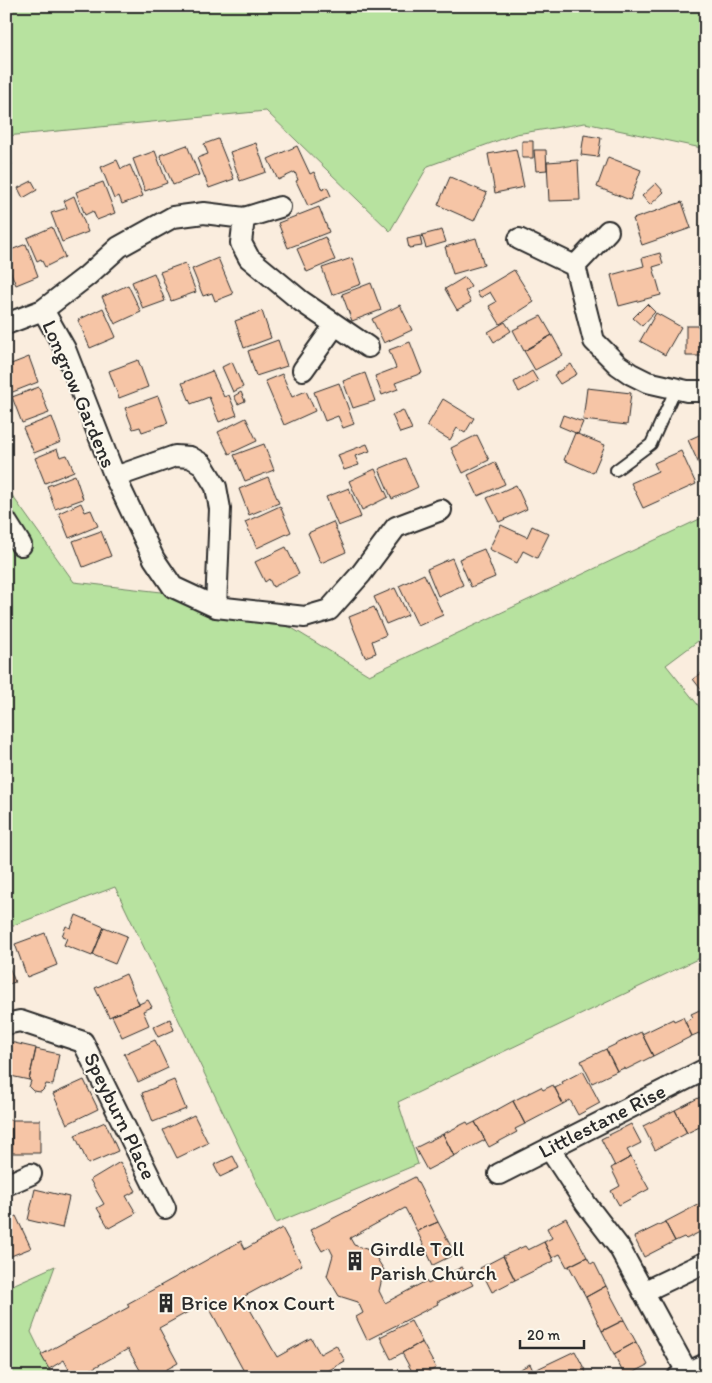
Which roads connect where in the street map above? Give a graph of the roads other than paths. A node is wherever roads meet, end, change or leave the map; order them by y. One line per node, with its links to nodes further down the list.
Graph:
1 (280, 207): 2 (street)
2 (244, 218): 6 (street); 8 (street)
3 (608, 231): 5 (street)
4 (519, 239): 5 (street)
5 (575, 266): 11 (street)
6 (44, 310): 7 (street); 14 (street, Longrow Gardens)
7 (6, 324)
8 (335, 325): 9 (street); 10 (street)
9 (368, 347)
10 (303, 370)
11 (676, 388): 12 (street); 13 (lane)
12 (706, 391)
13 (616, 470)
14 (115, 477): 18 (street, Longrow Gardens); 18 (street, Longrow Gardens)
15 (441, 510): 18 (street, Longrow Gardens)
16 (6, 521): 17 (street)
17 (21, 545)
18 (216, 607)
19 (6, 1024): 25 (street, Speyburn Place)
20 (706, 1069): 21 (street, Littlestane Rise)
21 (549, 1148): 23 (street, Littlestane Rise); 27 (street, Littlestane Rise)
22 (31, 1174): 24 (street)
23 (499, 1174)
24 (6, 1185)
25 (166, 1208)
26 (706, 1262): 27 (street)
27 (643, 1292): 29 (street, Littlestane Rise)
28 (706, 1364): 29 (street)
29 (682, 1374)

